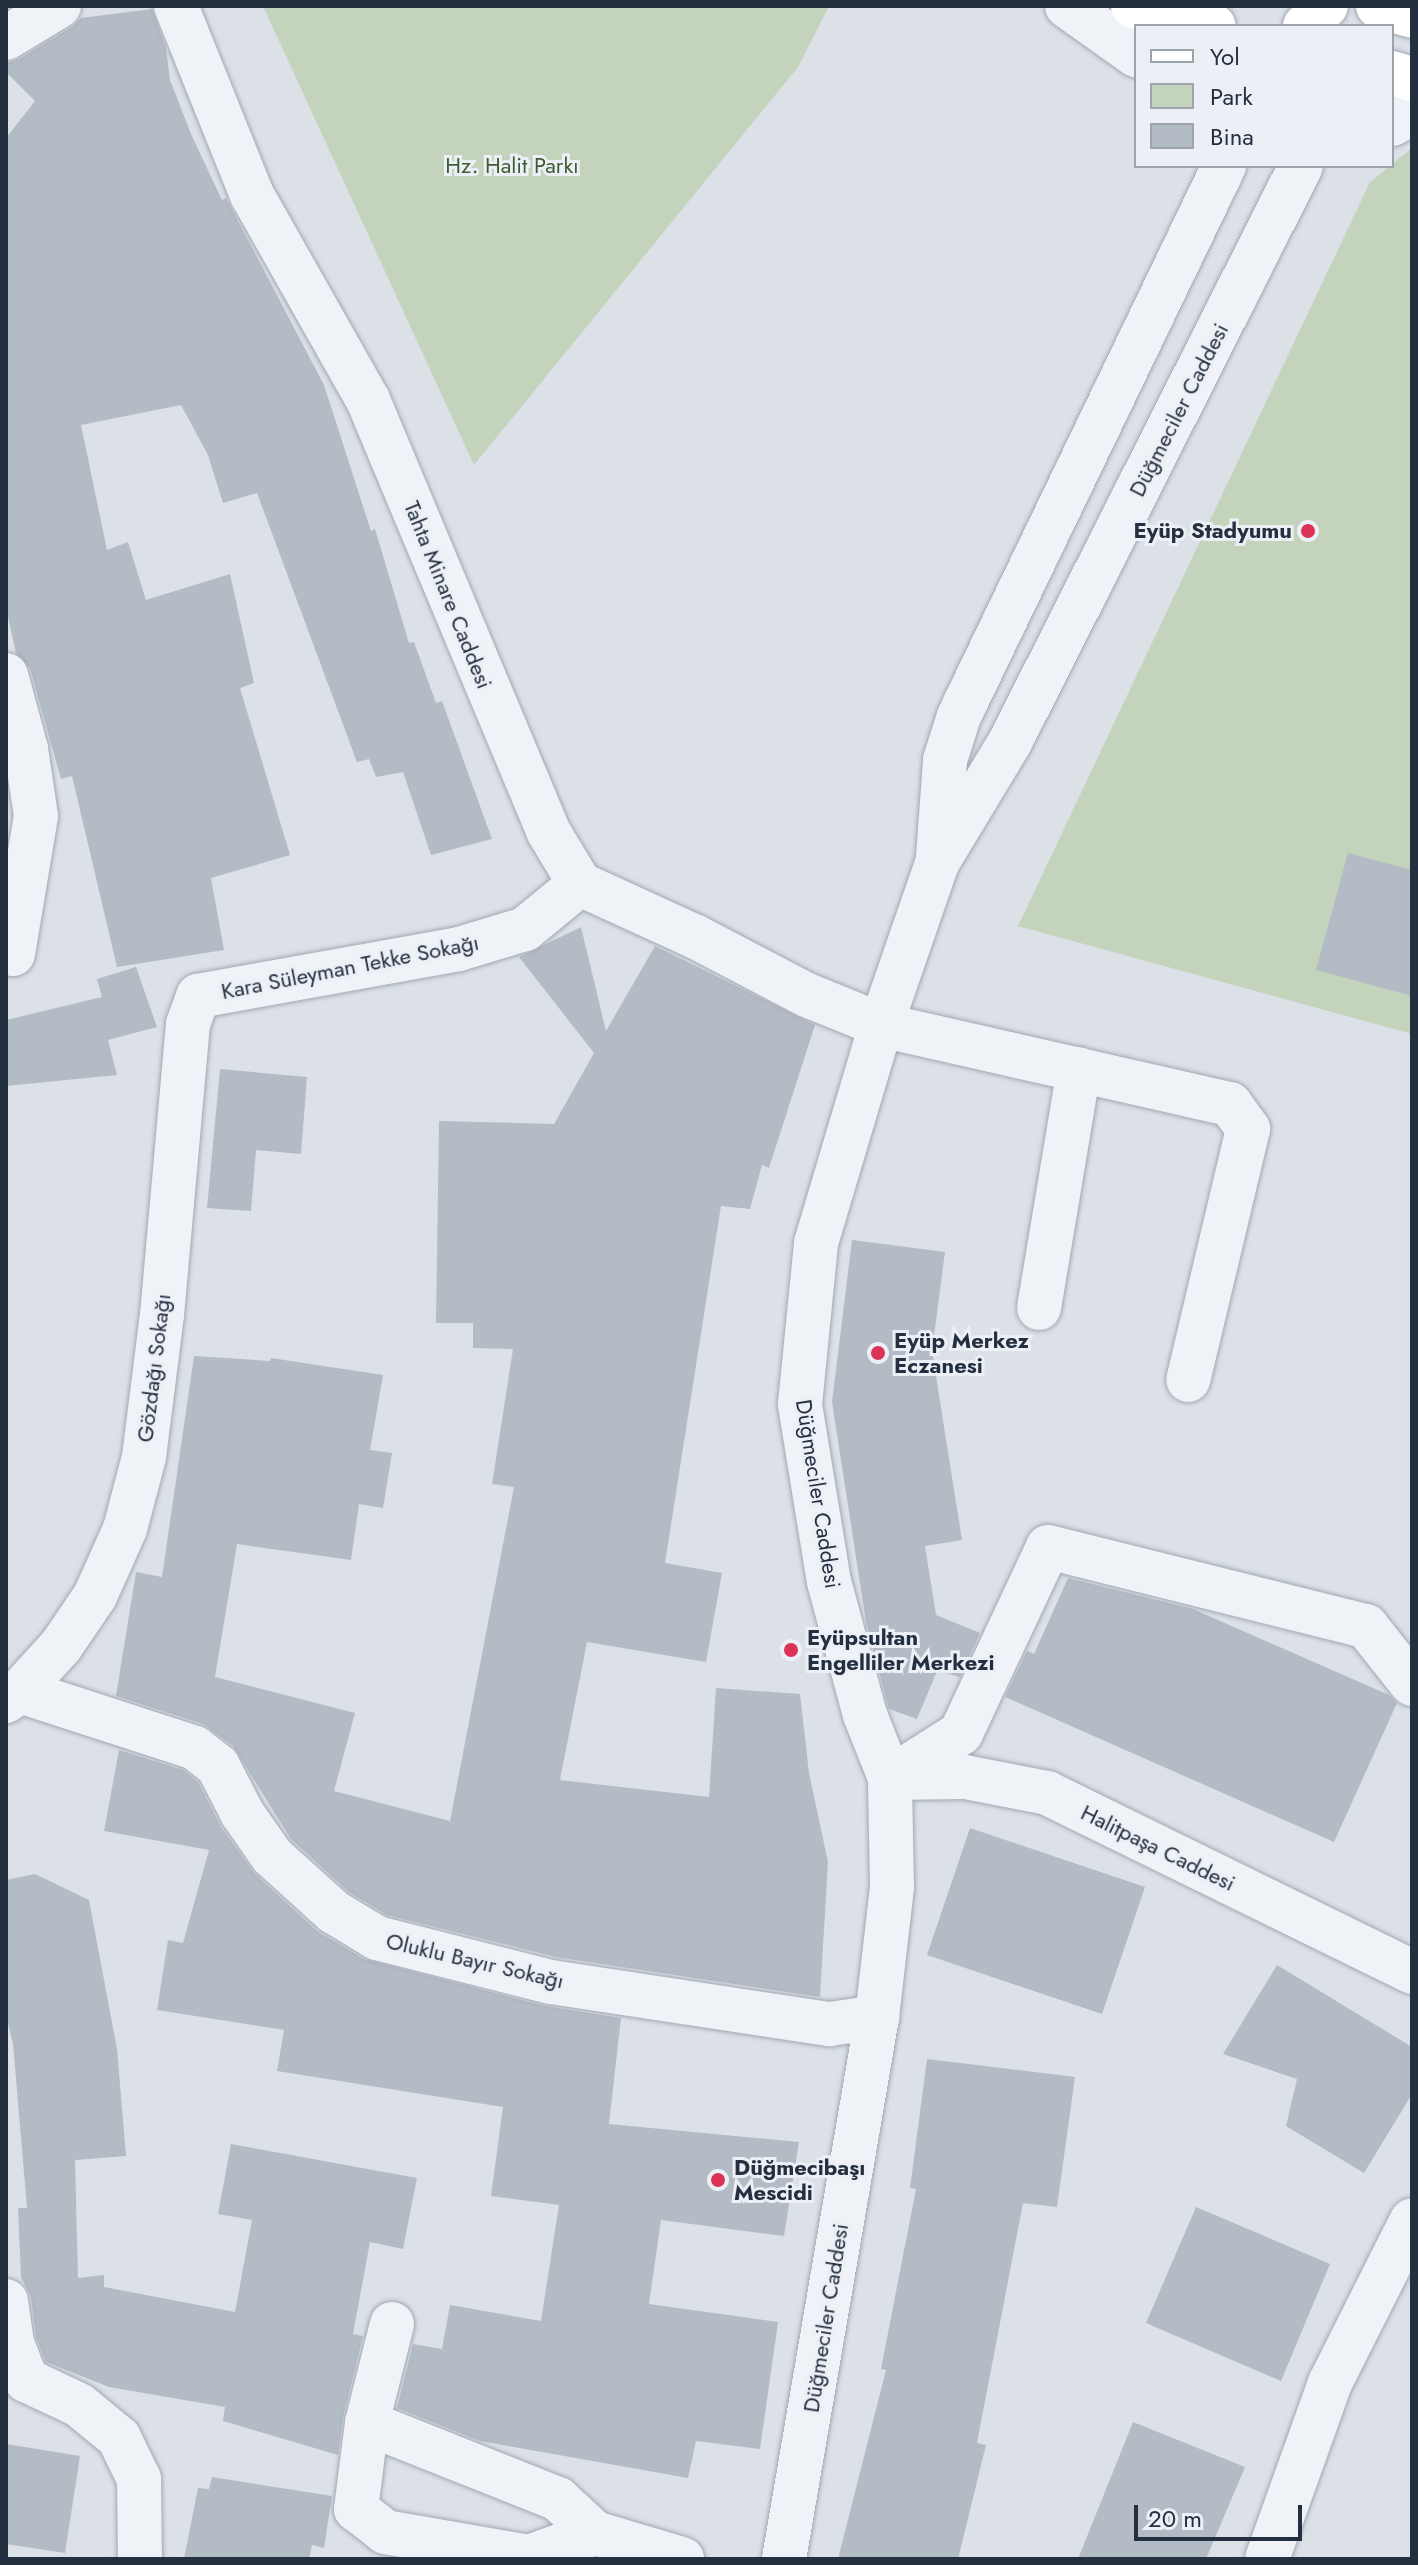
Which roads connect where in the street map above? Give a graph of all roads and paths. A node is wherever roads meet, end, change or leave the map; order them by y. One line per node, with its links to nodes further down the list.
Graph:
1 (59, 6): 10 (street)
2 (176, 6): 18 (street, Tahta Minare Caddesi)
3 (1067, 6): 11 (street)
4 (1133, 6): 8 (main road)
5 (1326, 6): 9 (main road)
6 (1378, 6): 7 (main road)
7 (1412, 16)
8 (1206, 24)
9 (1307, 24)
10 (6, 38)
11 (1134, 54)
12 (1412, 113): 13 (street)
13 (1394, 123)
14 (1223, 168): 17 (street, Düğmeciler Caddesi)
15 (1306, 173): 17 (street, Düğmeciler Caddesi)
16 (6, 675): 19 (street)
17 (937, 863): 21 (street, Düğmeciler Caddesi)
18 (580, 884): 20 (street, Kara Süleyman Tekke Sokağı); 21 (street)
19 (13, 954)
20 (198, 996): 26 (street, Gözdağı Sokağı)
21 (881, 1025): 22 (street); 27 (street, Düğmeciler Caddesi)
22 (1079, 1069): 23 (street); 24 (street)
23 (1039, 1308)
24 (1188, 1380)
25 (1412, 1684): 27 (street)
26 (13, 1696): 29 (street, Oluklu Bayır Sokağı)
27 (890, 1778): 28 (street, Halitpaşa Caddesi); 29 (street, Düğmeciler Caddesi)
28 (1412, 1972)
29 (877, 2017): 37 (street, Düğmeciler Caddesi)
30 (1412, 2220): 38 (street)
31 (6, 2301): 35 (street)
32 (392, 2324): 33 (street)
33 (367, 2423): 34 (street); 34 (street)
34 (595, 2533): 36 (street)
35 (140, 2559)
36 (682, 2559)
37 (784, 2559)
38 (1267, 2559)

